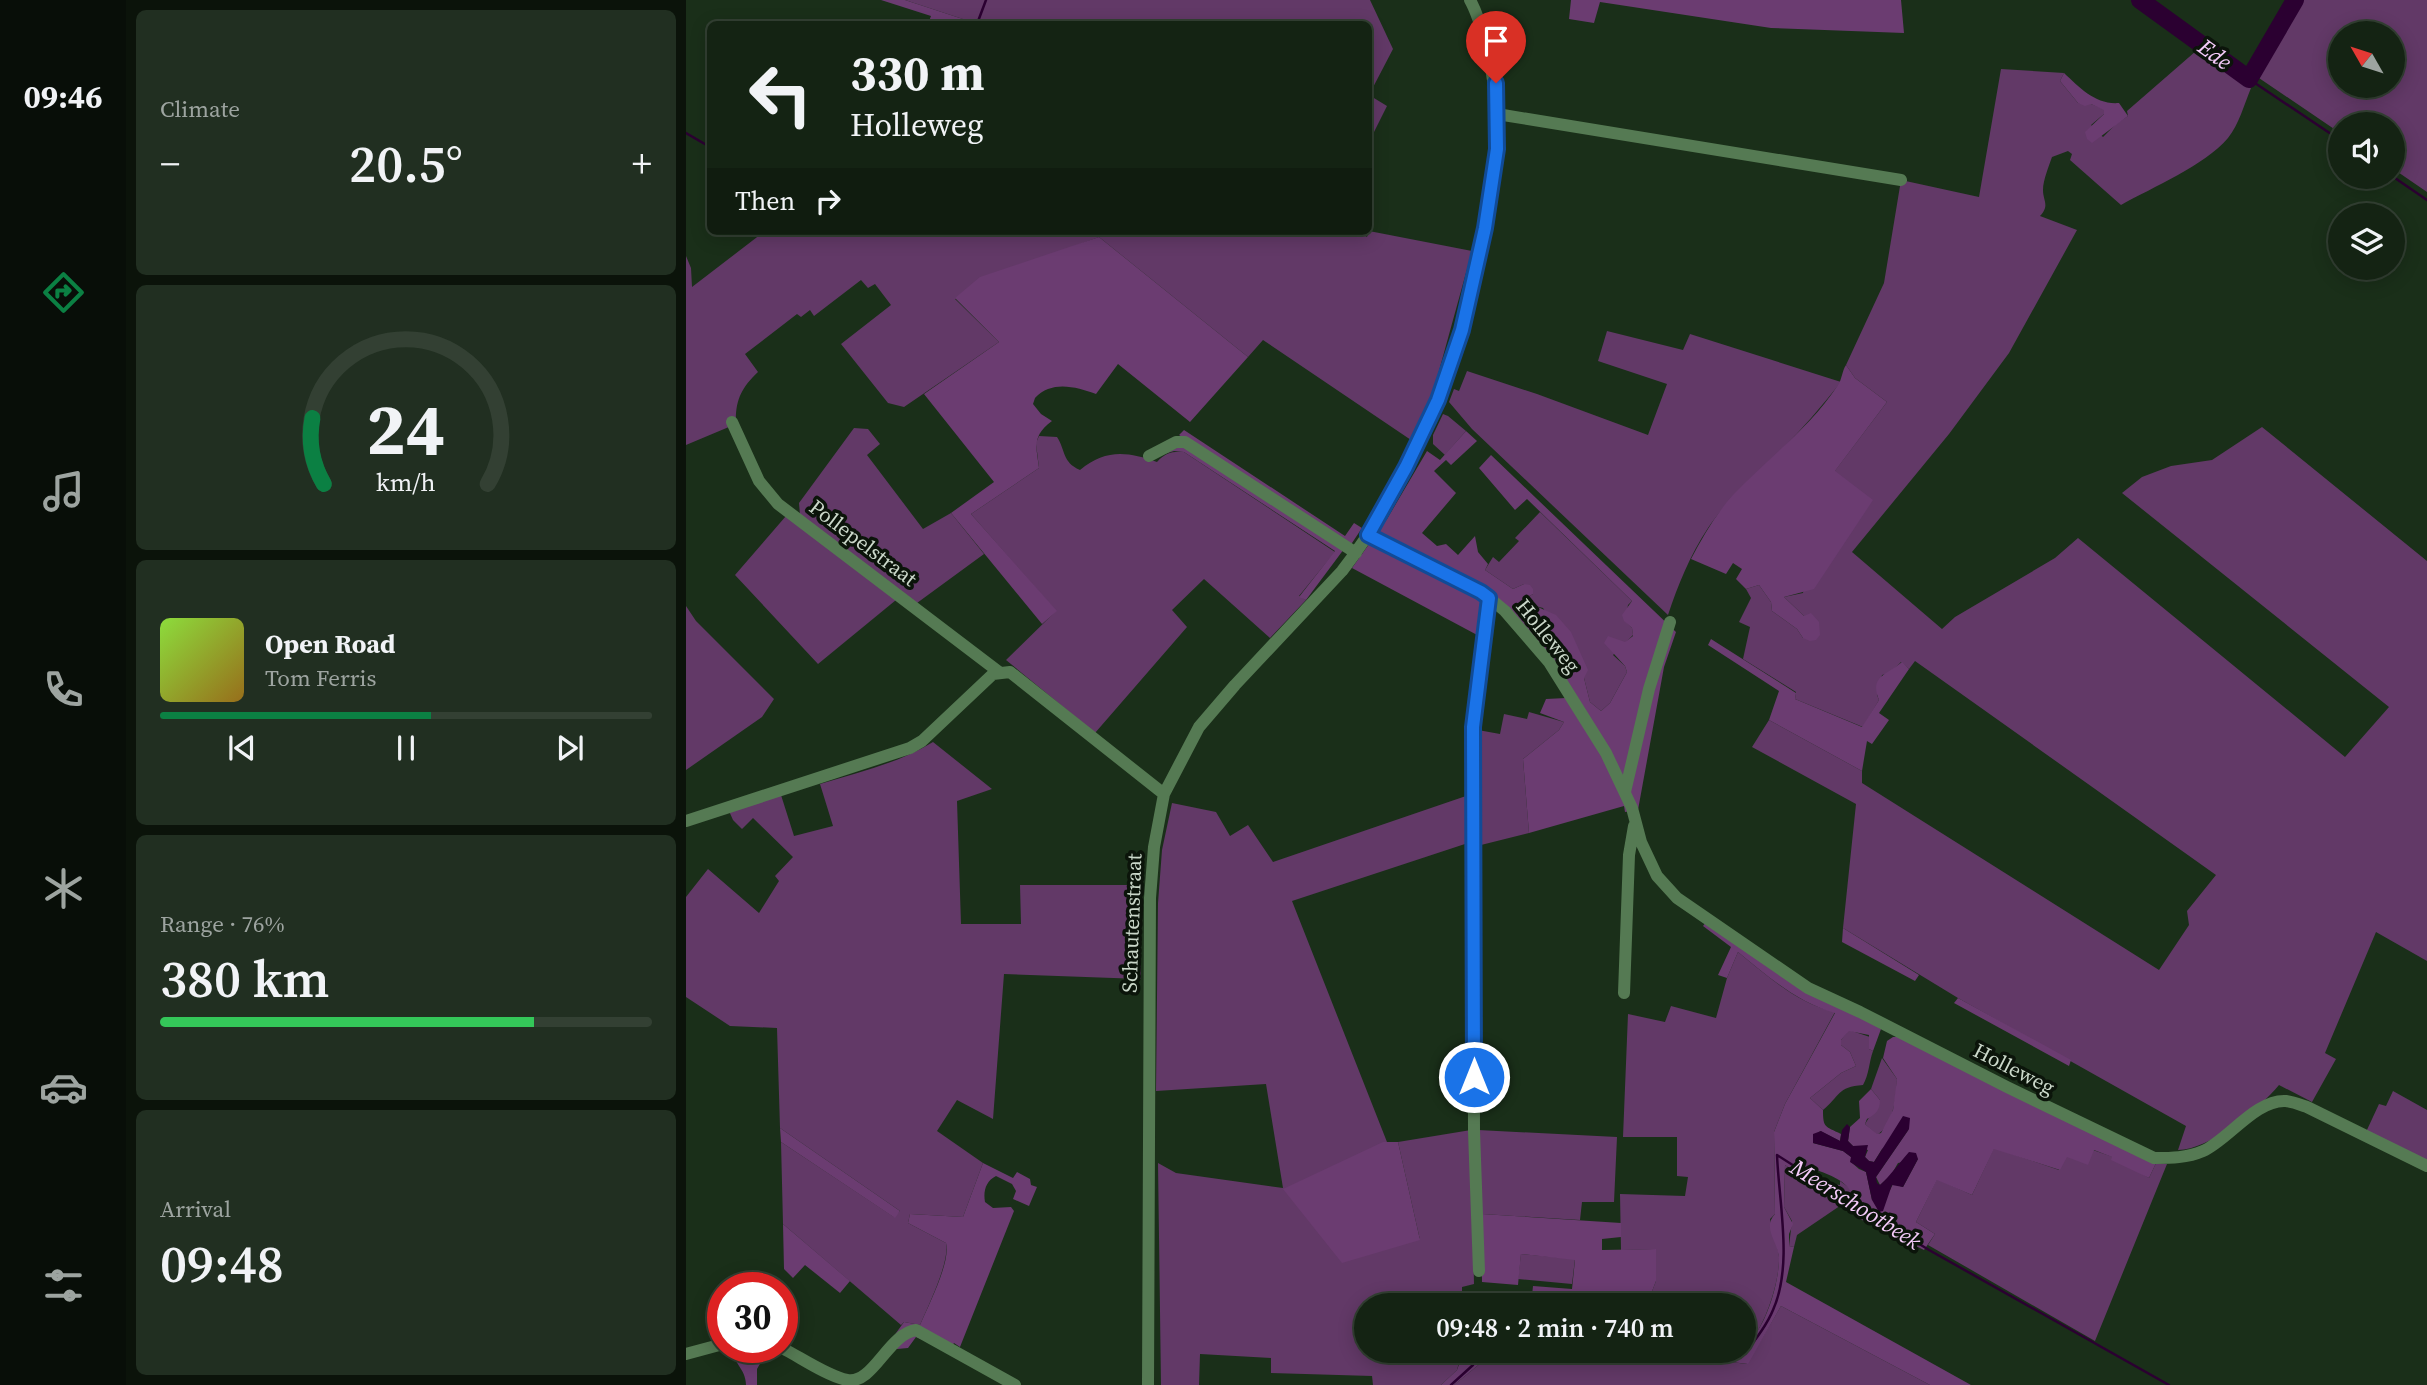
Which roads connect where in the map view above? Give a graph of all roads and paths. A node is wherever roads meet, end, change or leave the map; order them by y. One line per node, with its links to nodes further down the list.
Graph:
1 (1470, 0): 2 (street, Schautenstraat)
2 (1497, 114): 3 (street); 6 (street, Schautenstraat)
3 (1901, 180)
4 (732, 422): 10 (street, Pollepelstraat)
5 (1149, 456): 7 (street)
6 (1368, 535): 7 (street, Schautenstraat); 8 (street, Holleweg)
7 (1356, 553): 12 (street, Schautenstraat)
8 (1489, 598): 11 (street, Holleweg); 17 (street)
9 (1670, 622): 11 (street)
10 (999, 672): 12 (street, Pollepelstraat); 13 (street)
11 (1625, 792): 14 (street, Holleweg)
12 (1164, 794): 23 (street, Schautenstraat)
13 (686, 821)
14 (1635, 821): 15 (street, Holleweg); 16 (street, Holleweg)
15 (1624, 993)
16 (2427, 1167)
17 (1479, 1271)
18 (707, 1348): 19 (street)
19 (686, 1353)
20 (798, 1356): 21 (street)
21 (996, 1380): 22 (street)
22 (1014, 1385)
23 (1148, 1385)

